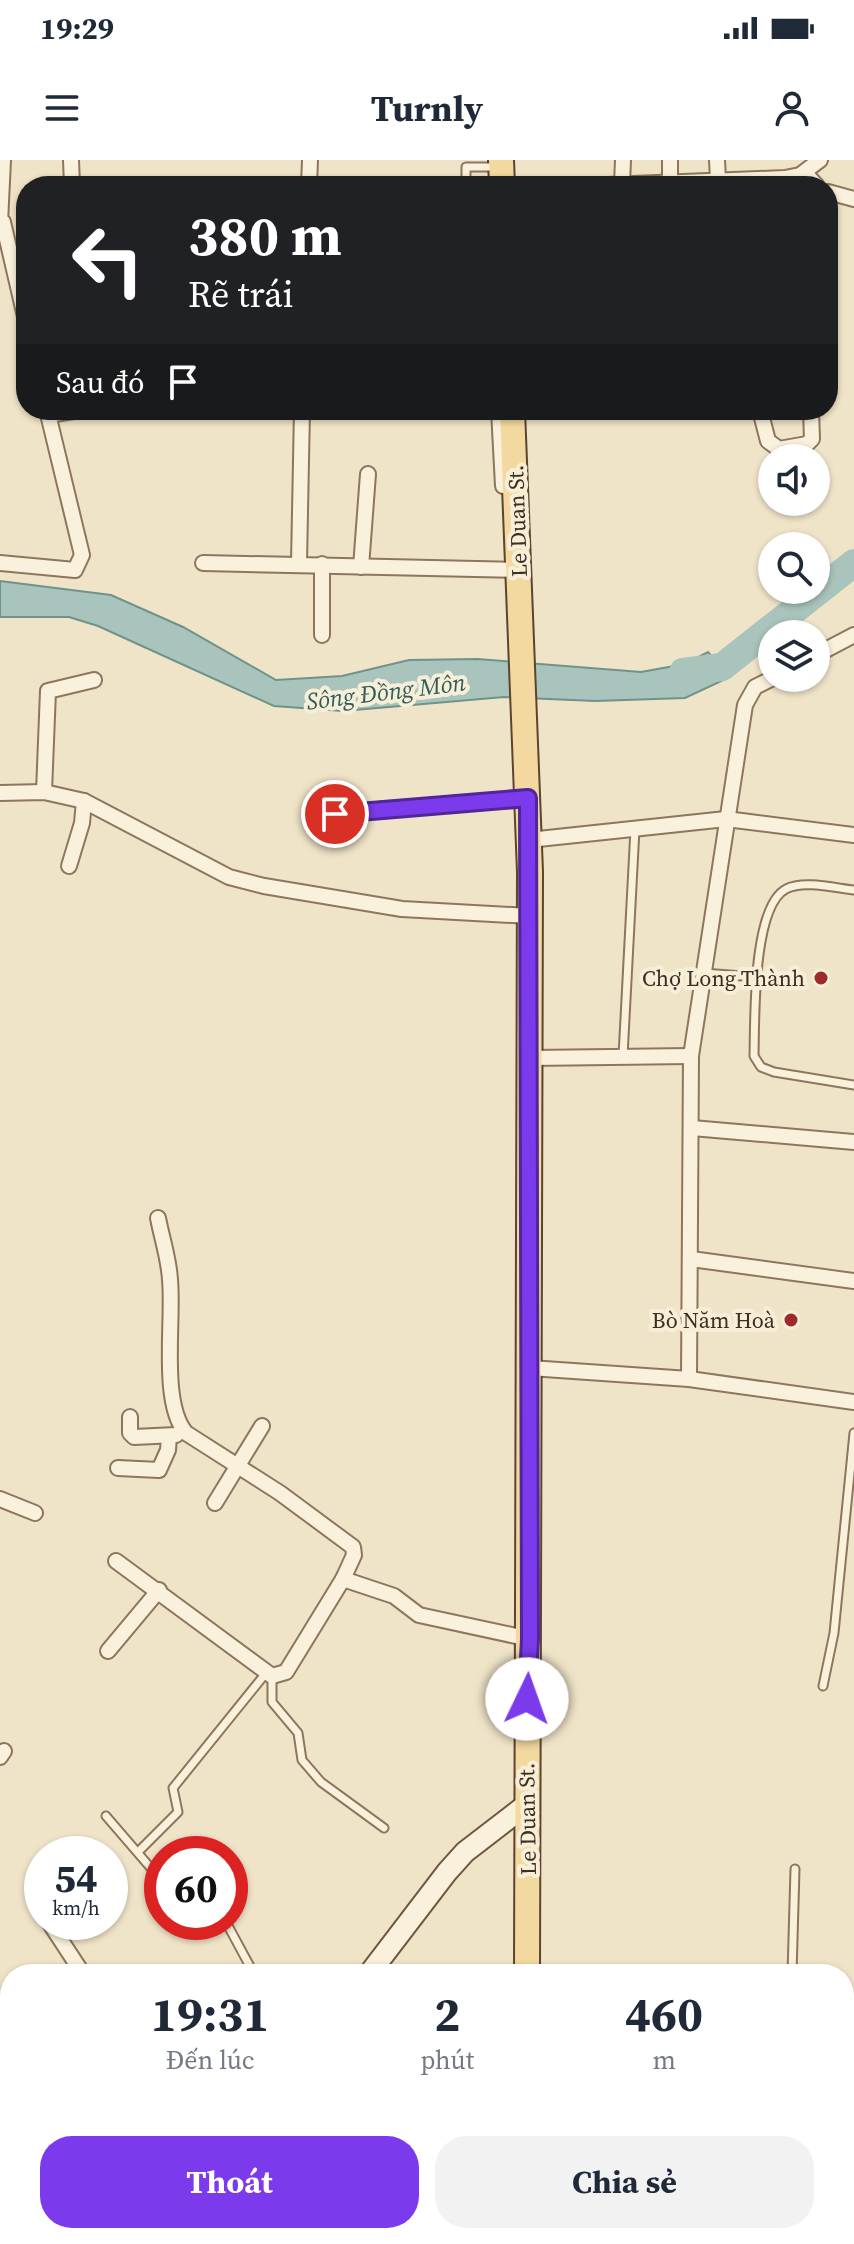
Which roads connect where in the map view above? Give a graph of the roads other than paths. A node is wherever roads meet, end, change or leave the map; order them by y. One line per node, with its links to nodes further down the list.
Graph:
1 (3, 160): 8 (street)
2 (820, 160): 4 (street)
3 (502, 171): 5 (lane)
4 (805, 173): 6 (street); 7 (street)
5 (466, 176)
6 (793, 176)
7 (808, 176)
8 (1, 222): 9 (street)
9 (16, 280)
10 (49, 420): 18 (street)
11 (302, 420): 20 (street)
12 (500, 420): 23 (street)
13 (512, 420): 23 (main road, Le Duan St.)
14 (524, 420): 24 (street)
15 (763, 420): 16 (street)
16 (811, 420)
17 (368, 474): 22 (street)
18 (0, 563)
19 (203, 563): 20 (street)
20 (299, 563): 21 (street)
21 (322, 564): 22 (street); 25 (street)
22 (361, 567): 23 (street)
23 (513, 570): 24 (main road, Le Duan St.)
24 (521, 631): 32 (main road, Le Duan St.)
25 (322, 635)
26 (854, 635): 27 (street)
27 (830, 648)
28 (94, 680): 30 (street)
29 (758, 686): 35 (street)
30 (44, 792): 31 (street); 33 (street)
31 (0, 793)
32 (528, 798): 34 (street); 38 (main road, Le Duan St.)
33 (84, 801): 39 (street); 41 (street)
34 (314, 815)
35 (726, 819): 36 (street); 37 (street); 42 (street)
36 (635, 829): 38 (street); 44 (lane)
37 (854, 835)
38 (529, 840): 41 (main road, Le Duan St.)
39 (69, 866)
40 (854, 890): 43 (lane)
41 (530, 916): 46 (main road, Le Duan St.)
42 (703, 973): 43 (lane); 45 (street)
43 (756, 977): 47 (lane)
44 (623, 1056): 45 (street); 46 (street)
45 (691, 1056): 48 (street)
46 (530, 1058): 53 (main road, Le Duan St.)
47 (854, 1085)
48 (692, 1128): 49 (street); 51 (street)
49 (854, 1142)
50 (158, 1218): 58 (street)
51 (691, 1259): 52 (street); 54 (street)
52 (854, 1281)
53 (530, 1368): 54 (street); 69 (main road, Le Duan St.)
54 (689, 1379): 55 (street)
55 (854, 1402)
56 (130, 1417): 60 (street)
57 (262, 1426): 61 (street)
58 (186, 1433): 60 (street); 61 (street)
59 (854, 1433): 72 (lane)
60 (169, 1436): 62 (street)
61 (239, 1465): 64 (street); 67 (street)
62 (118, 1468)
63 (0, 1499): 65 (street)
64 (215, 1503)
65 (35, 1513)
66 (116, 1561): 68 (street)
67 (343, 1579): 69 (street); 71 (street)
68 (159, 1590): 70 (street); 71 (street)
69 (530, 1639): 73 (main road, Le Duan St.)
70 (108, 1651)
71 (269, 1674): 75 (lane); 76 (lane)
72 (823, 1686)
73 (526, 1805): 83 (main road); 84 (main road, Le Duan St.)
74 (106, 1816): 76 (lane)
75 (384, 1828)
76 (138, 1852): 77 (lane)
77 (144, 1859)
78 (795, 1869): 85 (lane)
79 (61, 1940): 81 (street)
80 (236, 1940): 82 (lane)
81 (76, 1964)
82 (249, 1964)
83 (377, 1964)
84 (527, 1964)
85 (792, 1964)

